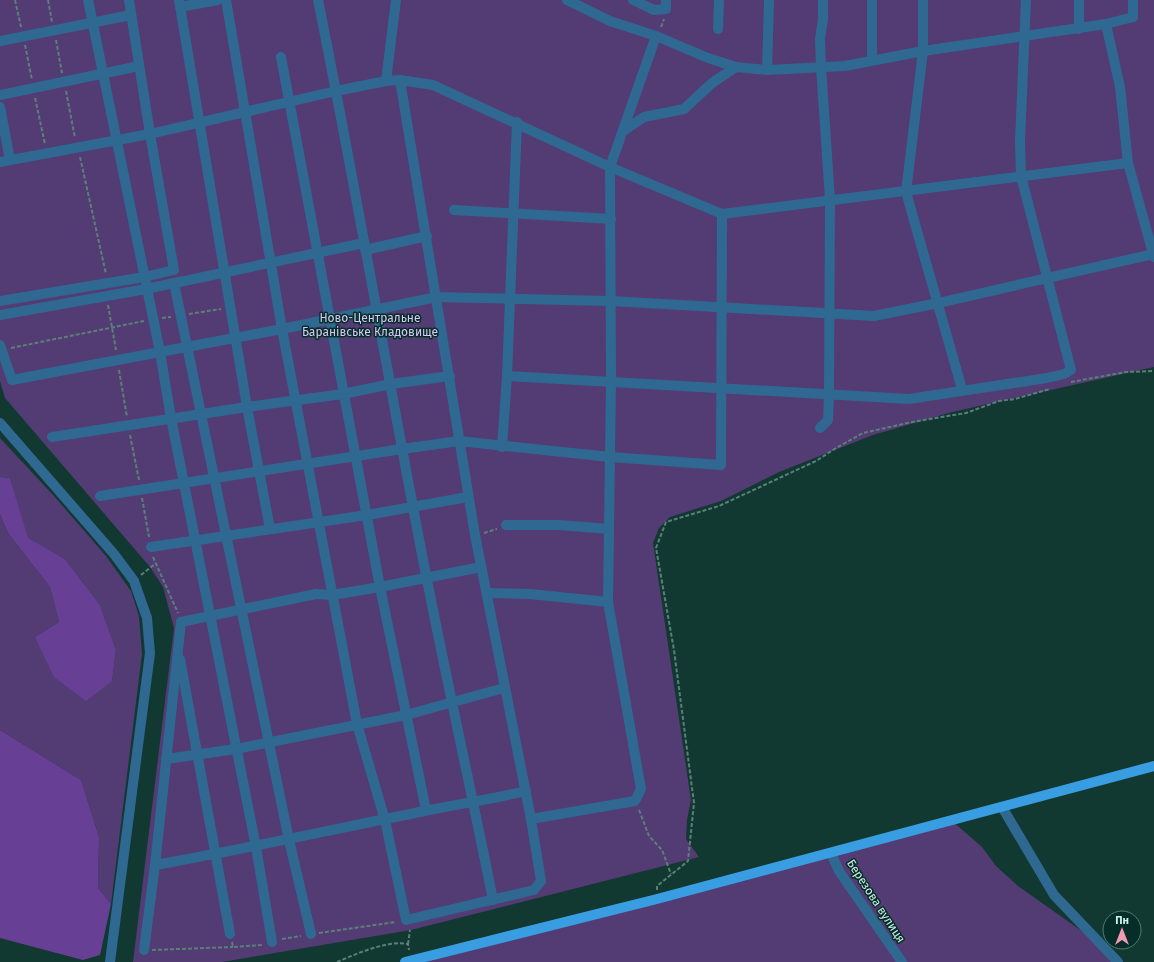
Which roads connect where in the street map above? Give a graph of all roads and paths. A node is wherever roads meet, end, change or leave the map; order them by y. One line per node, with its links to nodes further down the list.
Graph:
1 (16, 0): 27 (path)
2 (88, 0): 21 (street)
3 (129, 0): 20 (street)
4 (218, 0): 18 (street)
5 (226, 0): 44 (street)
6 (318, 0): 40 (street)
7 (396, 0): 38 (street)
8 (568, 0): 25 (street)
9 (633, 0): 19 (street)
10 (719, 0): 23 (street)
11 (769, 0): 35 (street)
12 (823, 0): 34 (street)
13 (872, 0): 31 (street)
14 (923, 0): 29 (street)
15 (1026, 0): 26 (street)
16 (1079, 0): 24 (street)
17 (1133, 0): 22 (street)
18 (179, 4): 45 (street)
19 (666, 5): 25 (path)
20 (131, 15): 21 (street); 32 (street)
21 (93, 22): 27 (street); 36 (street)
22 (1106, 24): 24 (street); 53 (street)
23 (718, 29)
24 (1079, 29): 26 (street)
25 (656, 36): 33 (street); 47 (street)
26 (1025, 36): 29 (street); 55 (street)
27 (23, 37): 28 (street); 39 (path)
28 (0, 42)
29 (923, 51): 31 (street); 56 (street)
30 (281, 57): 42 (street)
31 (872, 60): 34 (street)
32 (139, 66): 36 (street); 48 (street)
33 (736, 67): 35 (street); 47 (street)
34 (821, 67): 35 (street); 57 (street)
35 (767, 70)
36 (103, 73): 39 (street); 49 (street)
37 (400, 80): 38 (street); 46 (street); 62 (street)
38 (386, 81): 40 (street)
39 (34, 88): 41 (street); 50 (path)
40 (336, 91): 42 (street); 63 (street)
41 (0, 95)
42 (289, 101): 44 (street); 64 (street)
43 (0, 107): 51 (street)
44 (245, 112): 45 (street); 66 (street)
45 (198, 122): 48 (street); 67 (street)
46 (517, 122): 54 (street); 59 (street)
47 (623, 131): 54 (street)
48 (150, 134): 49 (street); 68 (street)
49 (117, 141): 50 (street); 68 (street)
50 (47, 153): 51 (street)
51 (10, 160): 52 (street)
52 (0, 162)
53 (1128, 163): 55 (street); 65 (street)
54 (610, 167): 60 (street); 61 (street)
55 (1021, 176): 56 (street); 69 (street)
56 (906, 192): 57 (street); 77 (street)
57 (830, 200): 60 (street); 81 (street)
58 (454, 210): 59 (street)
59 (514, 213): 61 (street); 74 (street)
60 (722, 214): 79 (street)
61 (611, 219): 76 (street)
62 (427, 236): 63 (street); 73 (street)
63 (364, 246): 64 (street); 80 (street)
64 (316, 252): 66 (street); 85 (street)
65 (1154, 256): 69 (street)
66 (270, 263): 67 (street); 87 (street)
67 (224, 273): 70 (street); 78 (street)
68 (144, 277): 71 (street); 75 (street)
69 (1046, 278): 77 (street); 101 (street)
70 (174, 283): 71 (street); 83 (street)
71 (146, 289): 72 (street); 84 (street)
72 (107, 295): 82 (street); 86 (path)
73 (437, 296): 74 (street); 80 (street); 94 (street)
74 (511, 298): 76 (street); 95 (street)
75 (0, 301)
76 (611, 302): 79 (street); 96 (street)
77 (938, 303): 81 (street); 101 (street)
78 (230, 307): 83 (path); 88 (street)
79 (722, 308): 81 (street); 99 (street)
80 (376, 310): 85 (street); 97 (street)
81 (829, 312): 103 (street)
82 (0, 315)
83 (181, 316): 84 (path); 89 (street)
84 (153, 319): 86 (path); 91 (street)
85 (329, 320): 87 (street); 102 (street)
86 (112, 327): 90 (path); 92 (path)
87 (282, 329): 88 (street); 104 (street)
88 (235, 338): 89 (street); 105 (street)
89 (187, 347): 91 (street); 106 (street)
90 (1, 348): 92 (street)
91 (160, 352): 92 (street); 107 (street)
92 (118, 360): 109 (path)
93 (1154, 371): 98 (path)
94 (450, 376): 97 (street); 112 (street)
95 (507, 376): 96 (street); 113 (street)
96 (611, 381): 99 (street); 116 (street)
97 (391, 384): 102 (street); 114 (street)
98 (1066, 384)
99 (721, 387): 103 (street); 116 (street)
100 (1052, 388): 167 (path)
101 (962, 389): 103 (street)
102 (343, 394): 104 (street); 115 (street)
103 (829, 395): 110 (street)
104 (295, 399): 105 (street); 117 (street)
105 (247, 406): 106 (street); 118 (street)
106 (200, 414): 107 (street); 119 (street)
107 (171, 418): 109 (street); 120 (street)
108 (0, 423): 137 (street)
109 (128, 426): 111 (street); 121 (path)
110 (820, 428)
111 (52, 437)
112 (459, 442): 113 (street); 114 (street); 123 (street)
113 (502, 447): 116 (street)
114 (402, 449): 115 (street); 124 (street)
115 (356, 457): 117 (street); 125 (street)
116 (610, 457): 129 (street)
117 (307, 464): 118 (street); 126 (street)
118 (258, 471): 119 (street); 128 (street)
119 (214, 478): 120 (street); 131 (street)
120 (185, 483): 121 (street); 132 (street)
121 (141, 490): 122 (street); 133 (path)
122 (100, 496)
123 (468, 497): 124 (street); 130 (street)
124 (413, 508): 125 (street); 136 (street)
125 (367, 516): 126 (street); 138 (street)
126 (319, 522): 128 (street); 140 (street)
127 (506, 525): 129 (street); 130 (path)
128 (270, 529): 131 (street)
129 (609, 529): 141 (street)
130 (475, 535): 135 (street)
131 (226, 536): 132 (street); 142 (street)
132 (195, 540): 133 (street); 143 (street)
133 (151, 547): 134 (path)
134 (155, 564): 137 (path); 144 (path)
135 (481, 567): 136 (street); 139 (street)
136 (427, 577): 138 (street); 147 (street)
137 (134, 581): 178 (street)
138 (380, 587): 140 (street); 148 (street)
139 (487, 593): 141 (street); 146 (street)
140 (332, 595): 142 (street); 149 (street)
141 (608, 602): 156 (street)
142 (242, 610): 143 (street); 150 (street)
143 (210, 615): 144 (street); 151 (street)
144 (181, 622): 145 (street)
145 (178, 648): 152 (street); 153 (street)
146 (504, 688): 147 (street); 155 (street)
147 (453, 704): 148 (street); 157 (street)
148 (406, 715): 149 (street); 159 (street)
149 (357, 724): 150 (street); 161 (street)
150 (270, 742): 151 (street); 162 (street)
151 (236, 749): 152 (street); 163 (street)
152 (197, 756): 153 (street); 165 (street)
153 (166, 759): 166 (street)
154 (1154, 766): 158 (main road)
155 (526, 791): 157 (street); 160 (street)
156 (635, 801): 160 (street); 167 (path)
157 (474, 803): 159 (street); 169 (street)
158 (1002, 807): 164 (main road); 181 (street)
159 (426, 810): 161 (street)
160 (531, 819): 169 (street)
161 (385, 820): 162 (street); 170 (street)
162 (289, 840): 163 (street); 172 (street)
163 (256, 847): 165 (street); 173 (street)
164 (831, 852): 168 (main road); 180 (street, Березова вулиця)
165 (217, 854): 166 (street); 171 (street)
166 (154, 865): 176 (street)
167 (671, 874): 168 (path)
168 (657, 899): 177 (main road)
169 (493, 900): 170 (street)
170 (406, 920): 174 (path)
171 (230, 934)
172 (310, 934)
173 (272, 942)
174 (408, 944): 177 (path); 179 (path)
175 (233, 947): 176 (path)
176 (144, 950)
177 (408, 961)
178 (110, 962)
179 (337, 962)
180 (902, 962)
181 (1118, 962)

